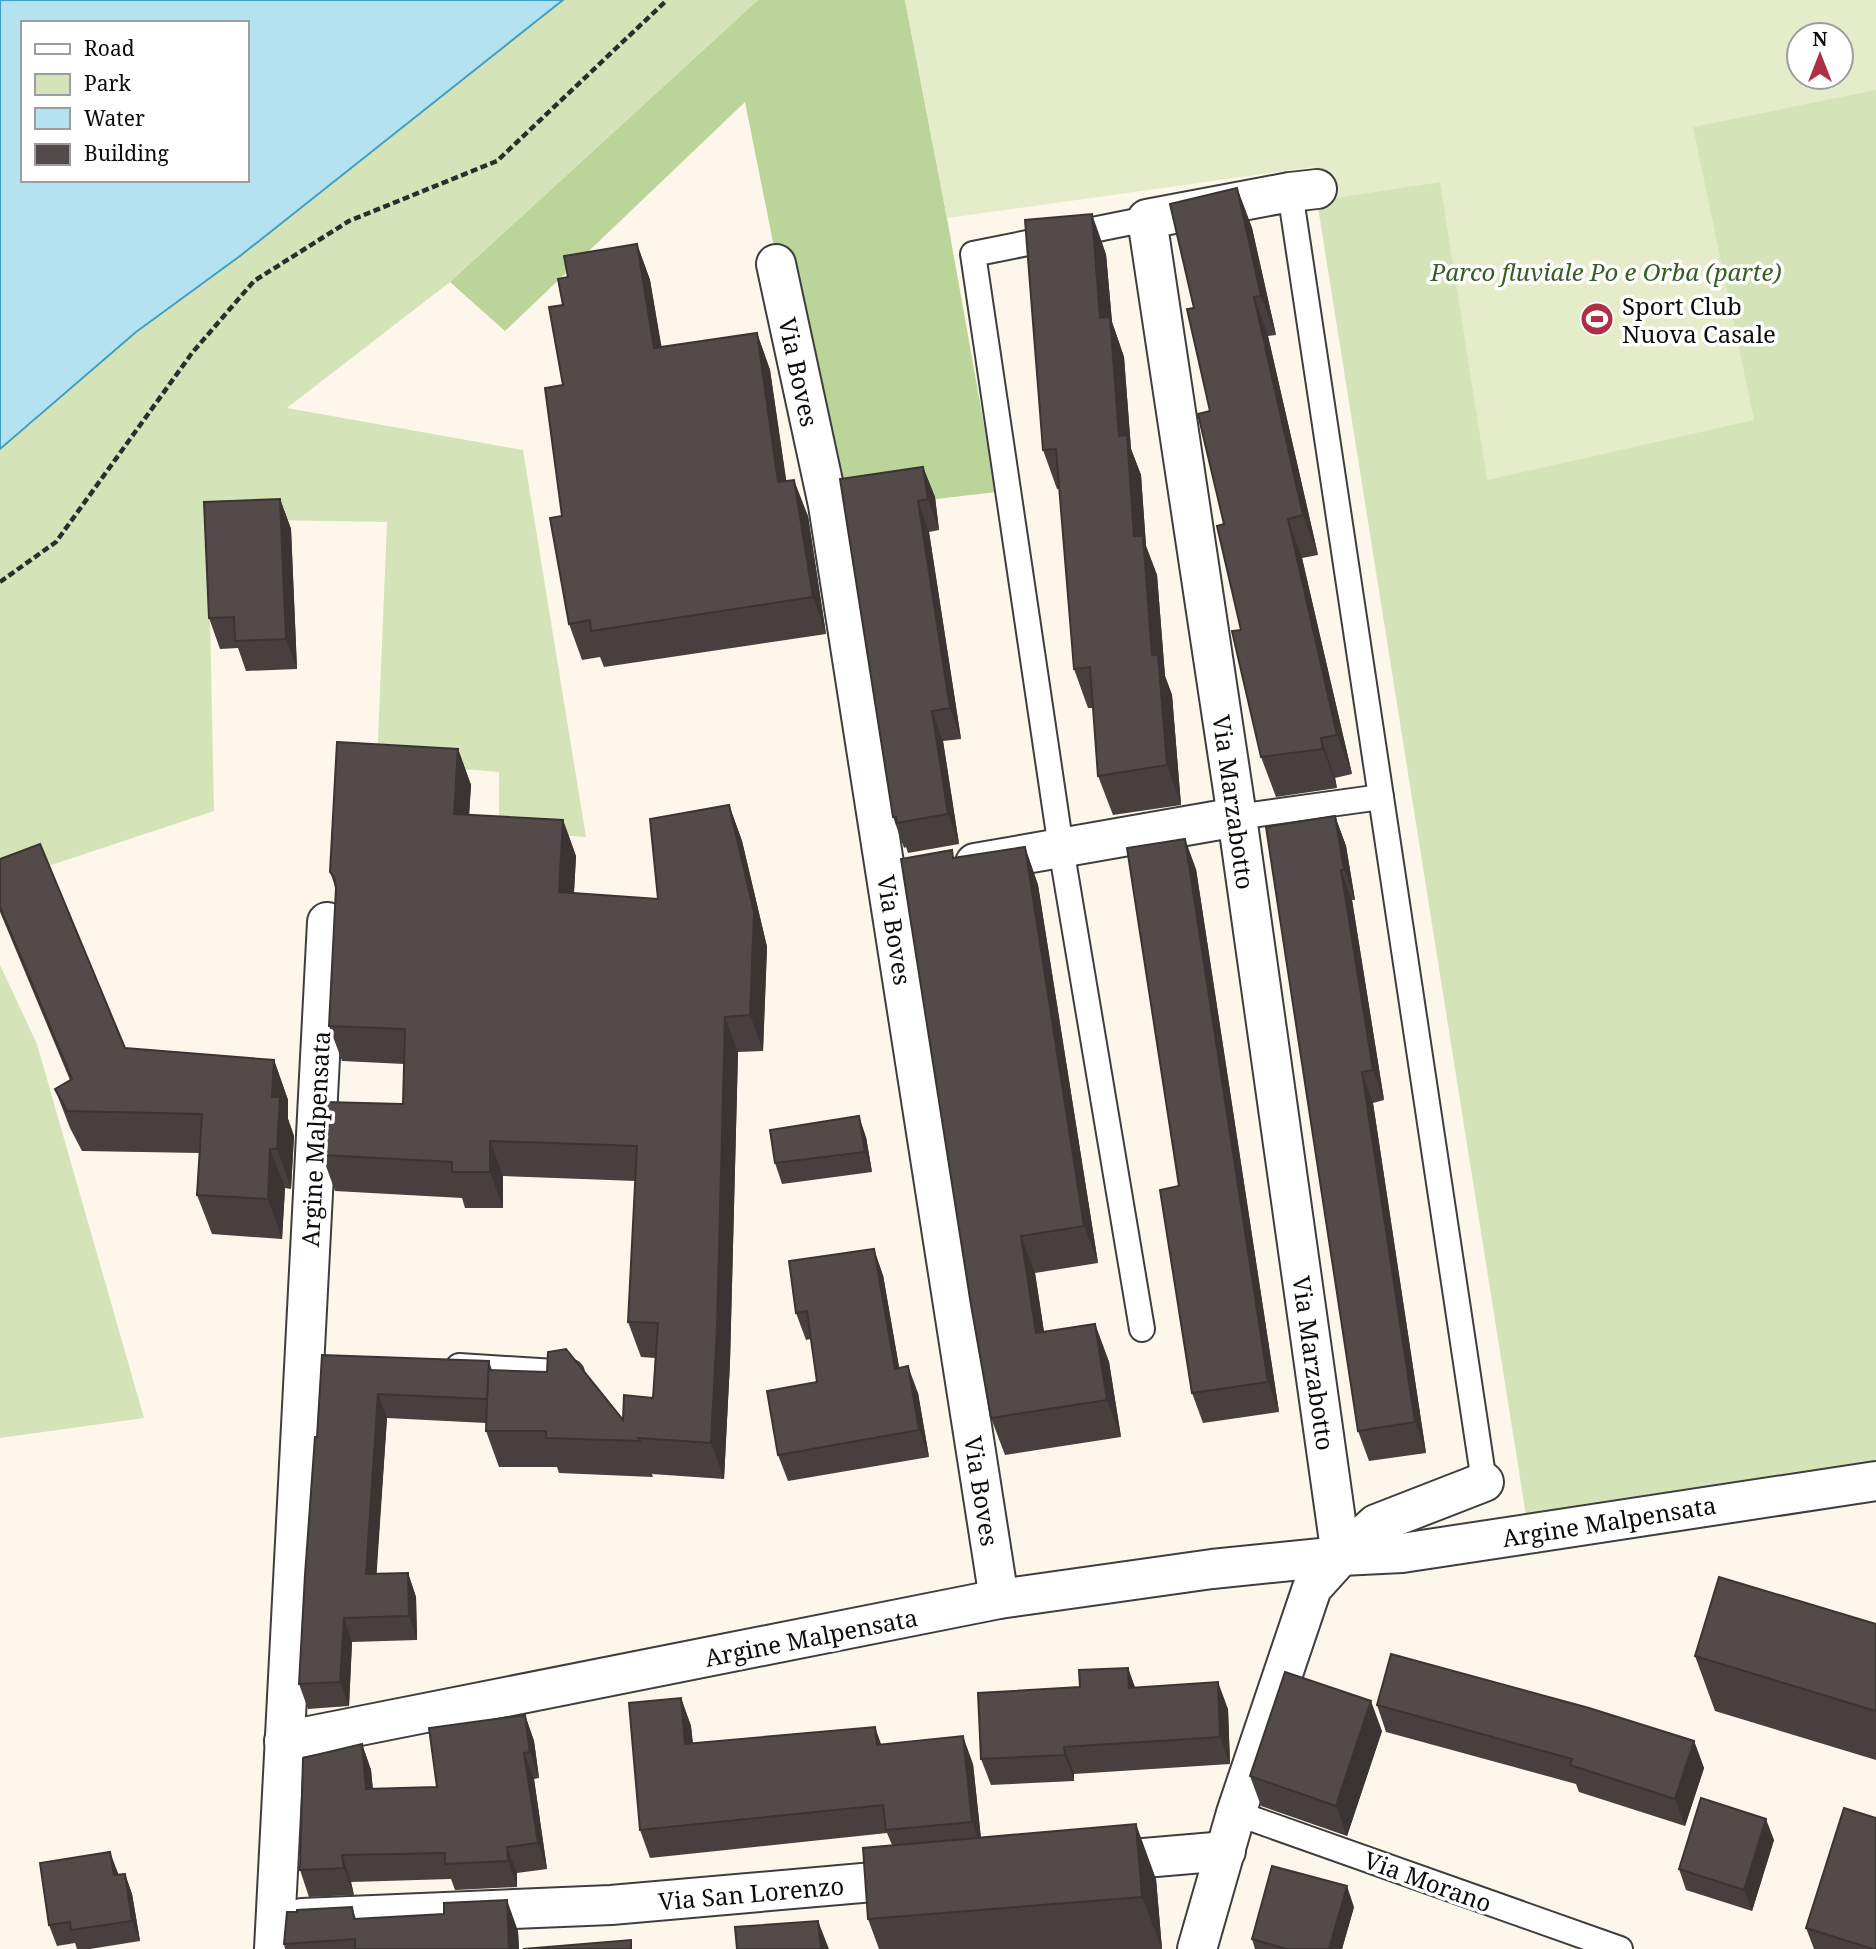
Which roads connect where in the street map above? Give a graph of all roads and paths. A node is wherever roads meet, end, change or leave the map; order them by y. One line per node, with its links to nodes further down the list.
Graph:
1 (667, 0): 5 (path)
2 (1303, 190): 3 (street); 6 (lane)
3 (1147, 219): 7 (street, Via Marzabotto); 8 (lane)
4 (776, 264): 9 (street, Via Boves)
5 (0, 582)
6 (1381, 797): 7 (lane); 15 (lane)
7 (1237, 817): 8 (street); 16 (street, Via Marzabotto)
8 (1061, 848): 9 (street); 11 (lane)
9 (914, 874): 17 (street, Via Boves)
10 (327, 922): 18 (street, Argine Malpensata)
11 (1142, 1329)
12 (438, 1365): 13 (lane)
13 (571, 1373)
14 (1876, 1480): 16 (street, Argine Malpensata)
15 (1484, 1482): 16 (street)
16 (1341, 1556): 17 (street, Argine Malpensata); 19 (street)
17 (999, 1600): 18 (street, Argine Malpensata)
18 (284, 1741): 23 (street, Argine Malpensata)
19 (1236, 1813): 20 (street); 25 (lane, Via Morano)
20 (1226, 1851): 21 (street); 24 (street)
21 (1062, 1865)
22 (952, 1875): 23 (street, Via San Lorenzo)
23 (274, 1934)
24 (1197, 1949)
25 (1620, 1949)

